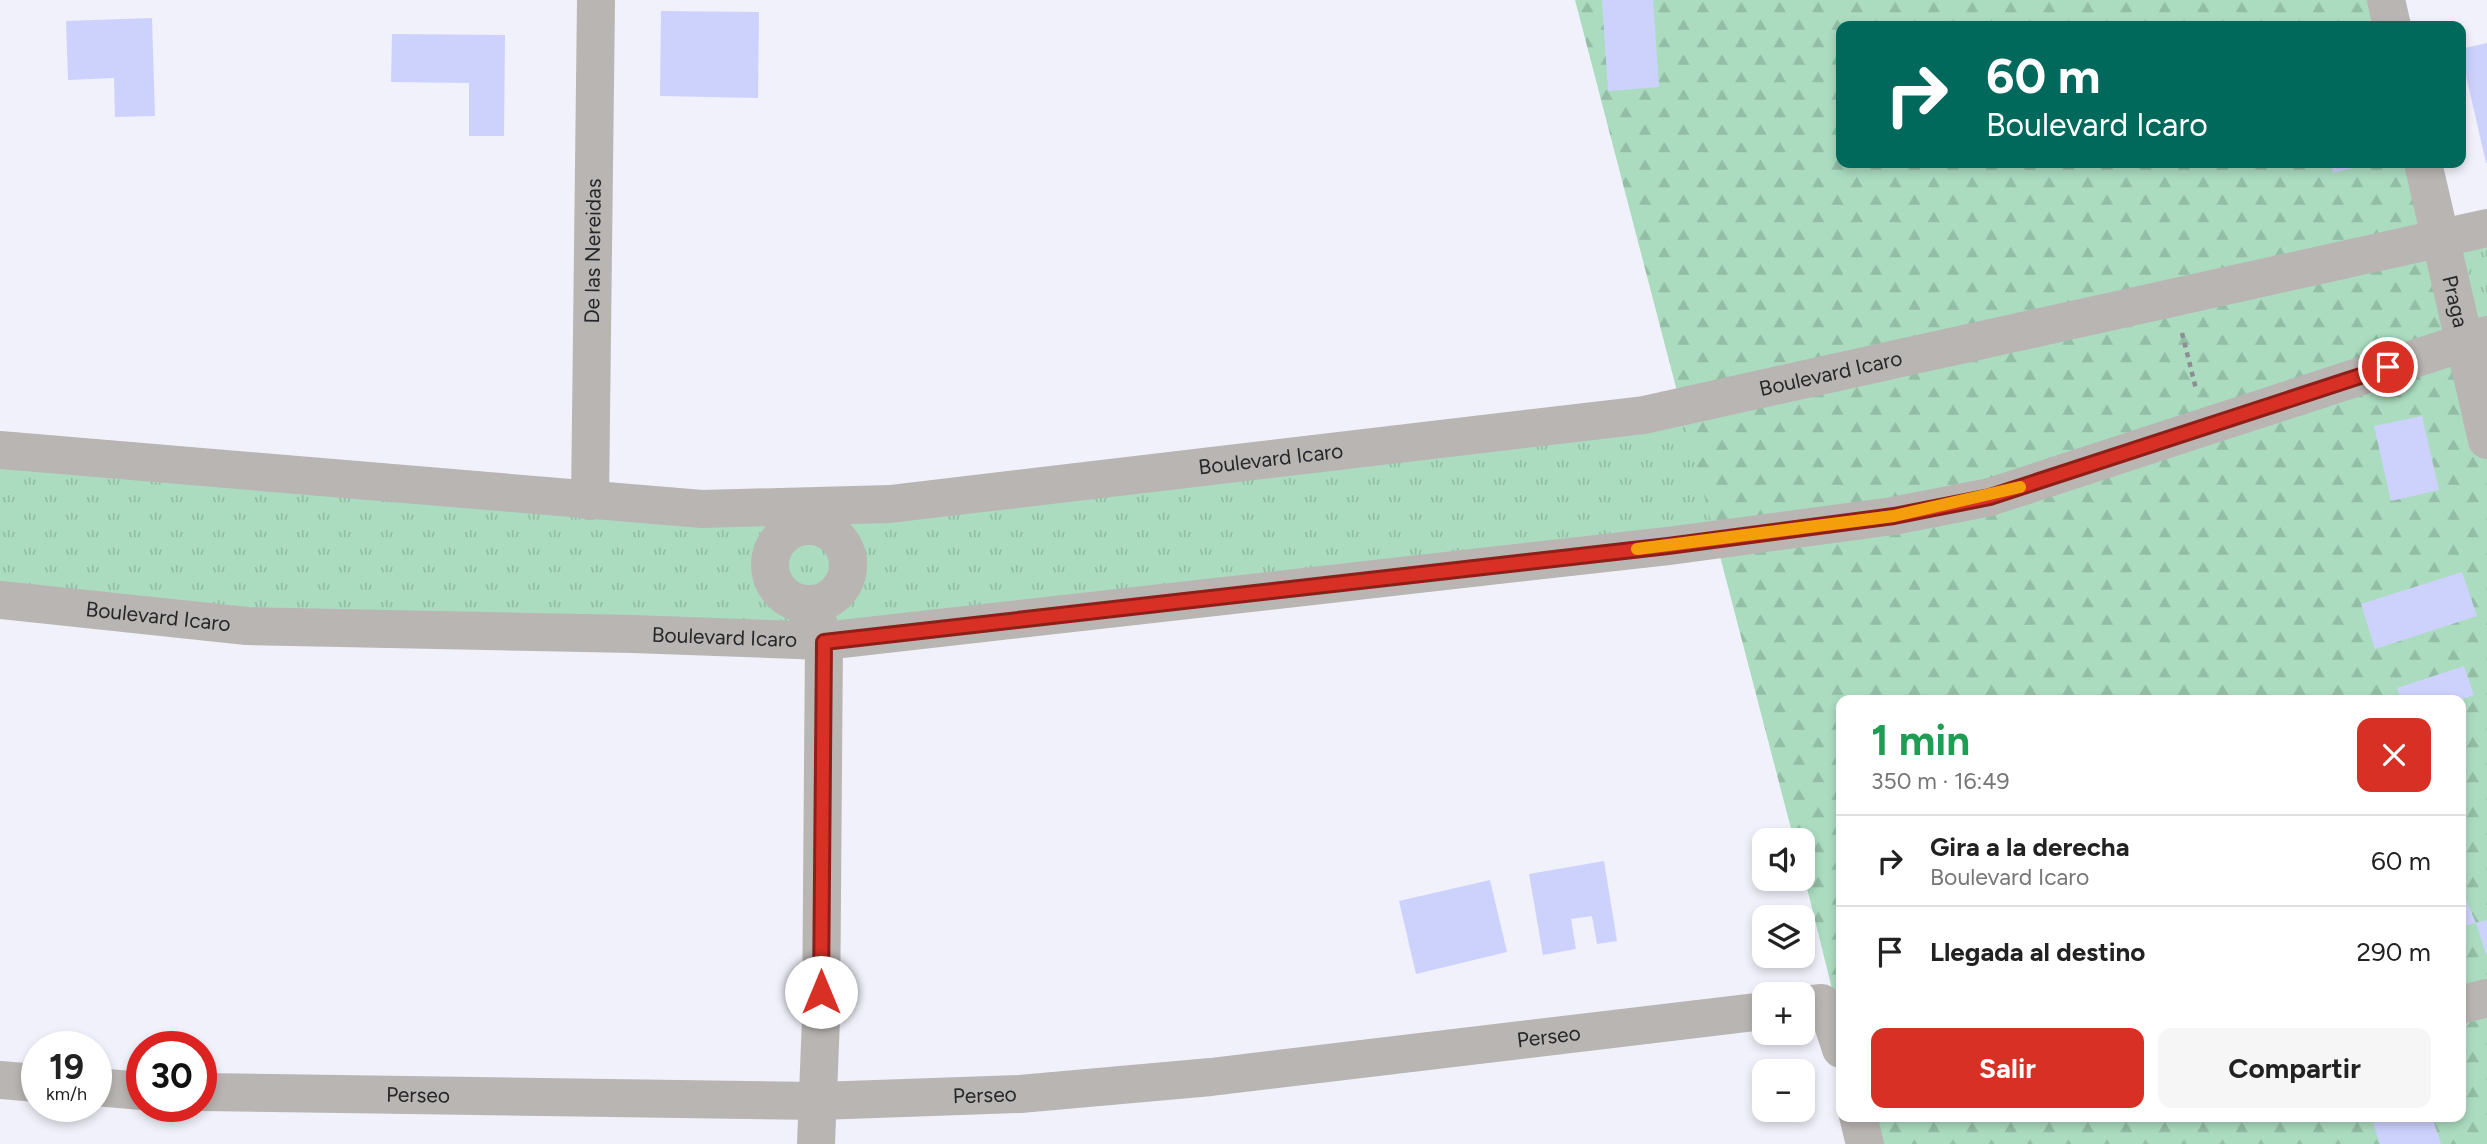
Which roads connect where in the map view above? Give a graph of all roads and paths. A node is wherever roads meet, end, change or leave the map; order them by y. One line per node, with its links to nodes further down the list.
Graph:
1 (596, 0): 12 (street, De las Nereidas)
2 (2386, 0): 3 (street)
3 (2391, 21)
4 (2424, 168): 6 (street, Praga)
5 (2487, 228): 6 (street, Boulevard Icaro)
6 (2440, 238): 7 (street, Boulevard Icaro); 8 (street, Praga)
7 (2173, 297): 9 (path); 13 (street, Boulevard Icaro)
8 (2477, 338): 9 (street, Boulevard Icaro); 10 (street, Praga)
9 (2206, 428): 19 (street, Boulevard Icaro)
10 (2487, 440)
11 (0, 450): 12 (street, Boulevard Icaro)
12 (590, 501): 14 (street, Boulevard Icaro)
13 (890, 503): 14 (street, Boulevard Icaro); 15 (street)
14 (702, 509): 16 (street)
15 (834, 535): 16 (street); 18 (street)
16 (772, 553): 18 (street)
17 (0, 600): 19 (street, Boulevard Icaro)
18 (812, 604): 19 (street)
19 (824, 642): 26 (street)
20 (2487, 998): 21 (street)
21 (2466, 1003)
22 (1752, 1012): 26 (street, Perseo)
23 (0, 1080): 24 (street)
24 (21, 1082)
25 (217, 1092): 26 (street, Perseo)
26 (819, 1101): 28 (street)
27 (1860, 1122): 29 (street)
28 (817, 1144)
29 (1865, 1144)

